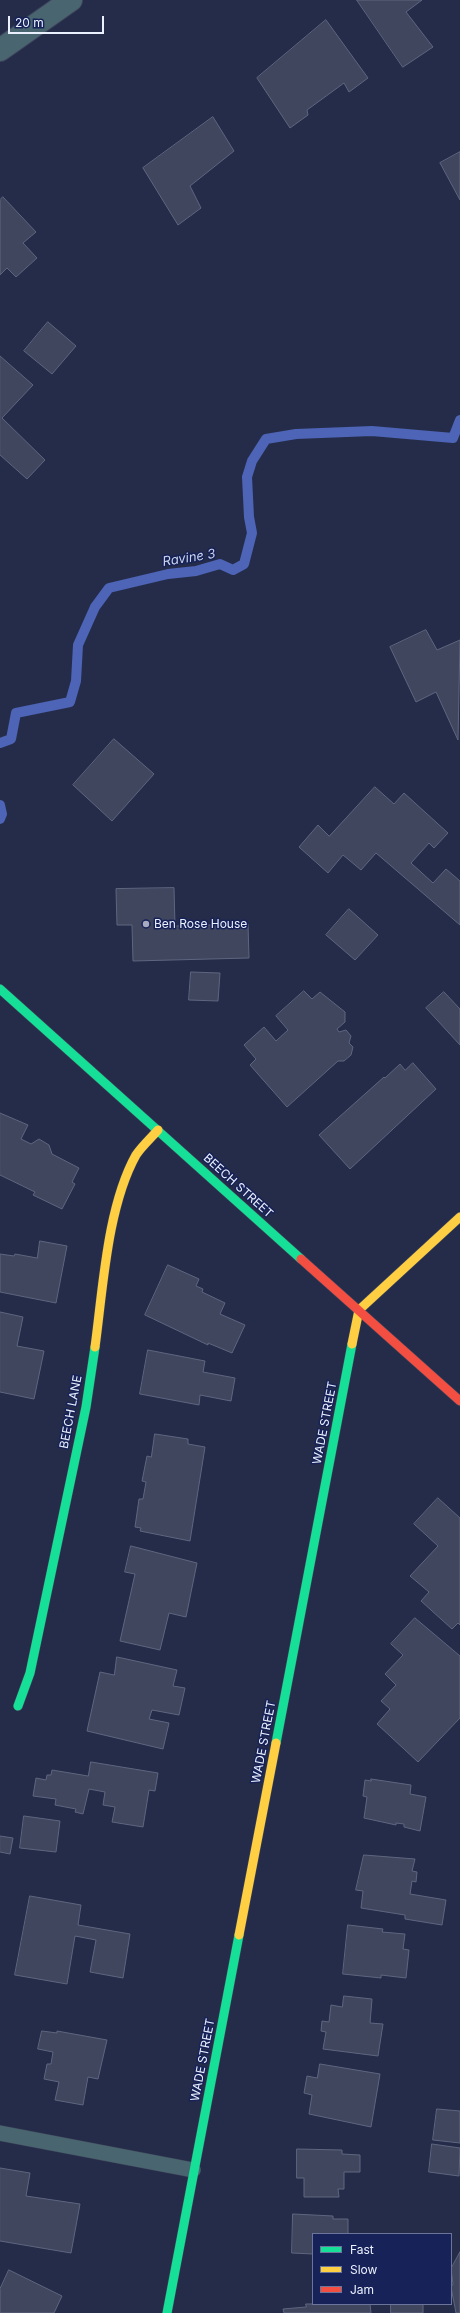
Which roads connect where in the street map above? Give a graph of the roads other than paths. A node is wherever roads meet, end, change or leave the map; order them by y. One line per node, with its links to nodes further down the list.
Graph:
1 (70, 0): 2 (street)
2 (0, 50)
3 (1, 990): 4 (street, BEECH STREET)
4 (158, 1130): 6 (street, BEECH STREET); 8 (street, BEECH LANE)
5 (460, 1217): 6 (street)
6 (358, 1310): 7 (street, BEECH STREET); 10 (street, WADE STREET)
7 (460, 1401)
8 (18, 1706)
9 (0, 2133): 10 (lane)
10 (193, 2170): 11 (street, WADE STREET)
11 (167, 2313)

